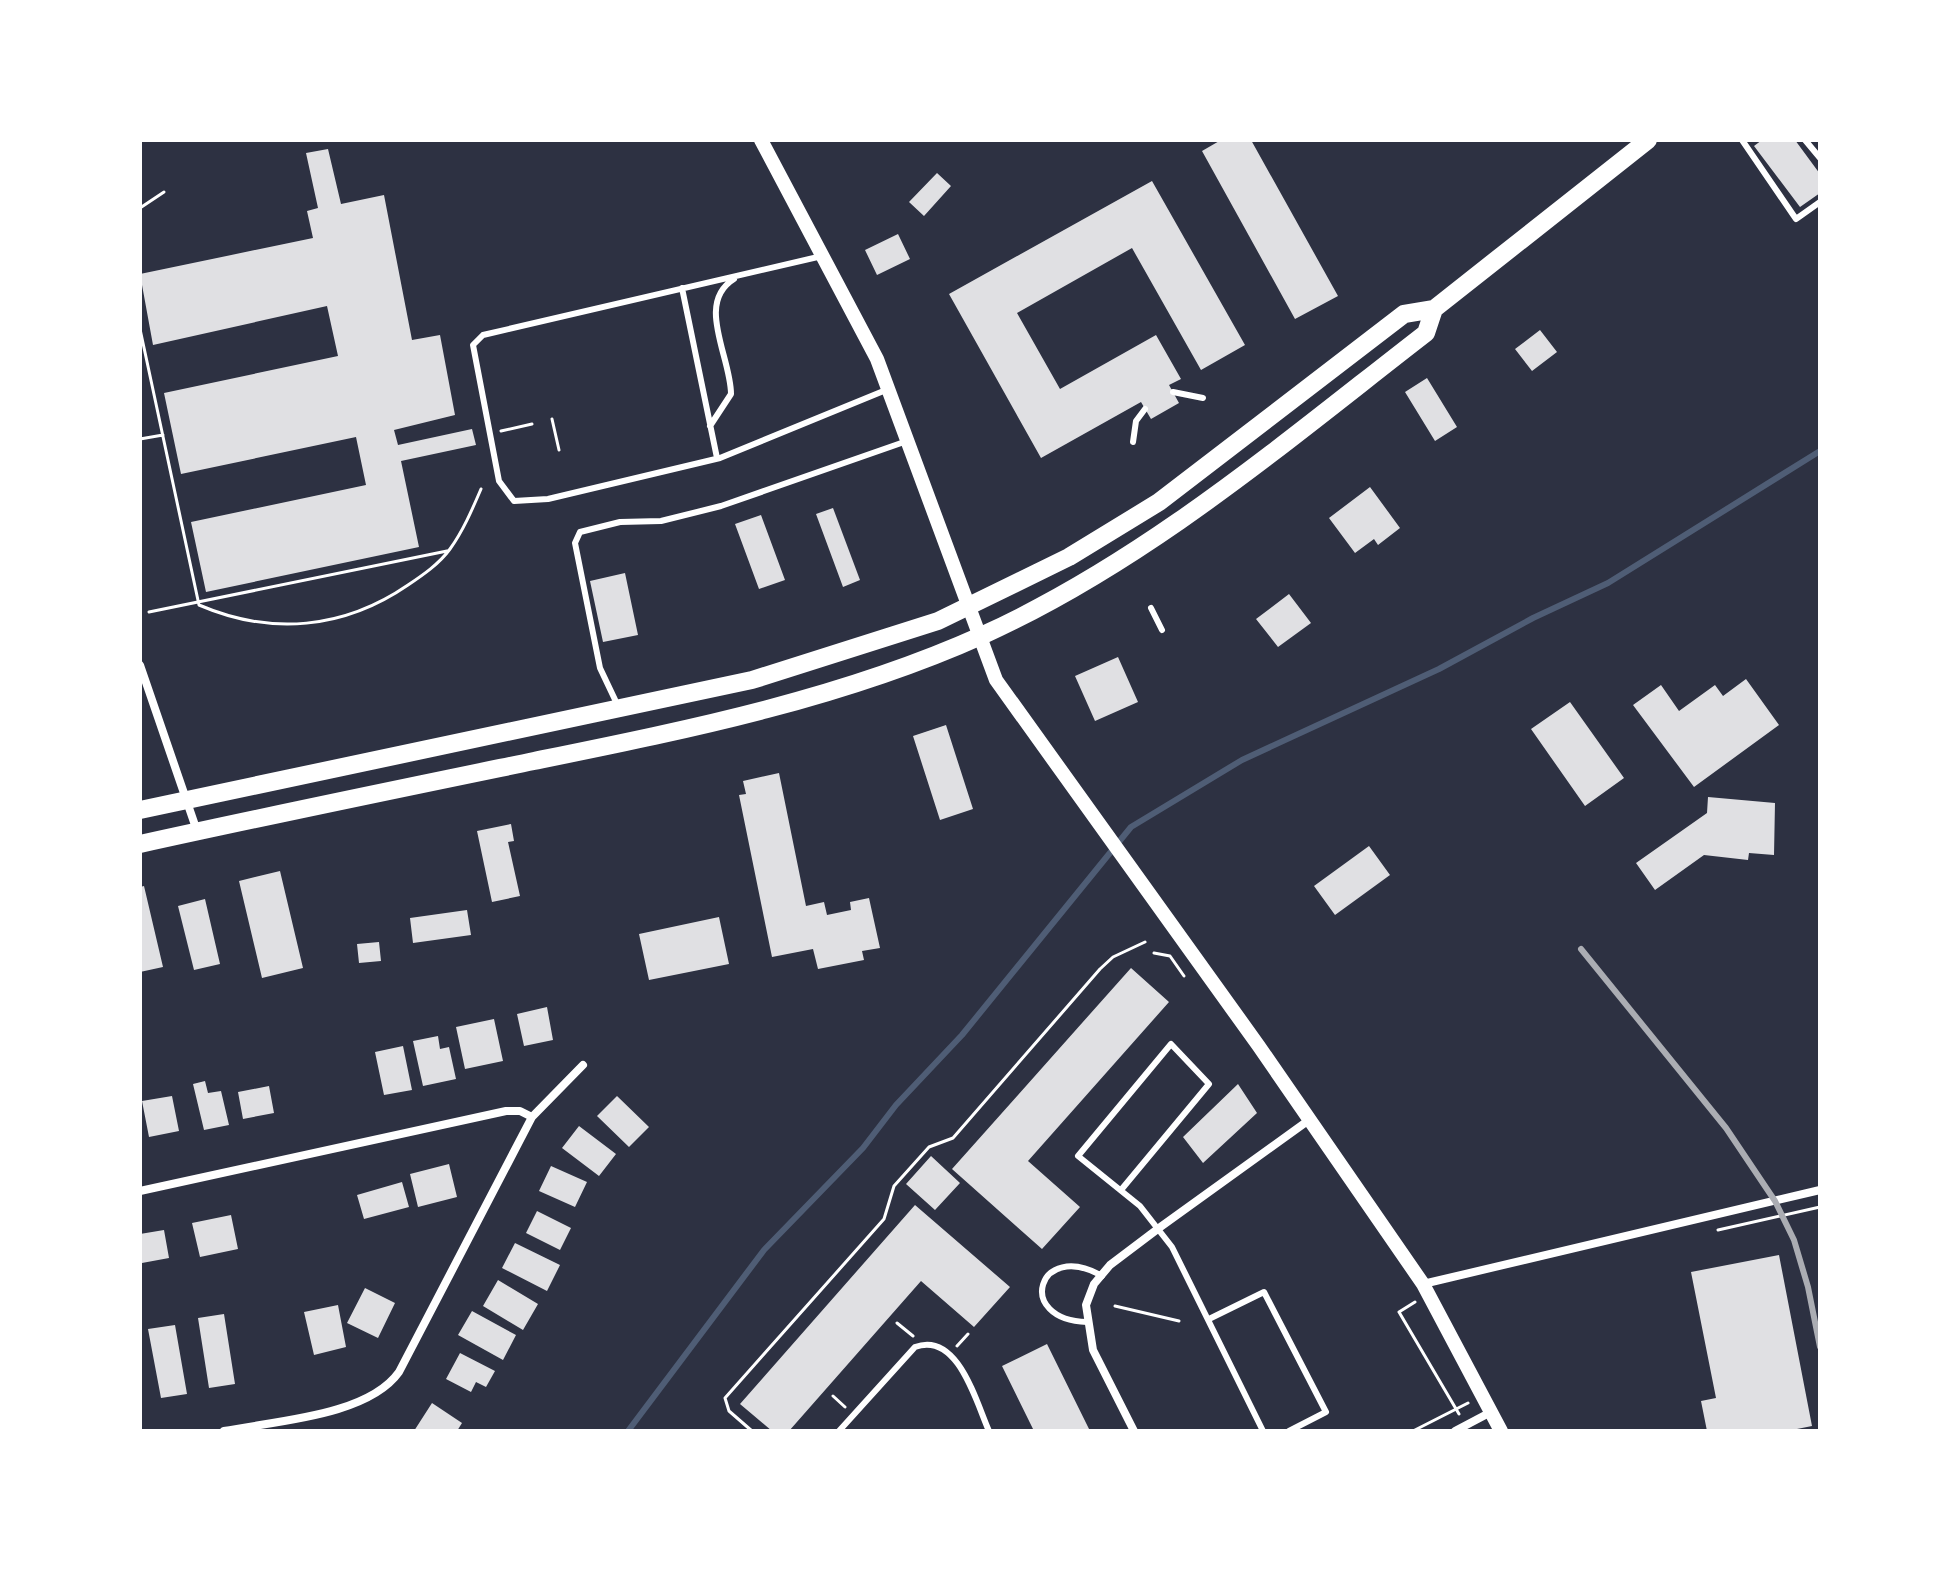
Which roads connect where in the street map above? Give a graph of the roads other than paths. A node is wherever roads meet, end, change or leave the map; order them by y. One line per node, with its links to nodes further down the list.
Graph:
1 (761, 140): 7 (street)
2 (1648, 140): 10 (main road)
3 (1742, 140): 6 (lane)
4 (1805, 140): 5 (lane)
5 (1820, 158)
6 (1820, 202)
7 (822, 256): 8 (lane); 11 (street)
8 (740, 275): 9 (lane); 15 (lane)
9 (682, 288): 15 (lane); 18 (lane)
10 (1434, 309): 19 (main road); 22 (main road)
11 (888, 389): 16 (street); 18 (lane)
12 (1173, 392): 13 (lane)
13 (1203, 398)
14 (1145, 409): 17 (lane)
15 (710, 426): 18 (lane)
16 (907, 441): 19 (street); 24 (lane)
17 (1133, 442)
18 (717, 458)
19 (970, 607): 22 (street); 24 (main road)
20 (1151, 608): 21 (lane)
21 (1162, 630)
22 (982, 636): 27 (main road); 31 (street)
23 (140, 665): 25 (street)
24 (618, 709): 25 (main road)
25 (186, 801): 26 (main road); 27 (street)
26 (140, 810)
27 (198, 831): 28 (main road)
28 (140, 844)
29 (583, 1065): 30 (street)
30 (532, 1117): 34 (street); 41 (street)
31 (1309, 1120): 35 (street); 37 (street)
32 (1121, 1190): 32 (lane); 35 (lane)
33 (1820, 1190): 37 (street)
34 (140, 1191)
35 (1159, 1228): 36 (street); 38 (lane)
36 (1102, 1276): 39 (street); 39 (lane)
37 (1423, 1284): 40 (street)
38 (1209, 1319): 45 (lane); 46 (lane)
39 (1087, 1322): 44 (street)
40 (1491, 1412): 47 (street); 48 (street)
41 (224, 1431)
42 (839, 1431): 43 (lane)
43 (989, 1431)
44 (1134, 1431)
45 (1263, 1431)
46 (1289, 1431)
47 (1455, 1431)
48 (1501, 1431)

